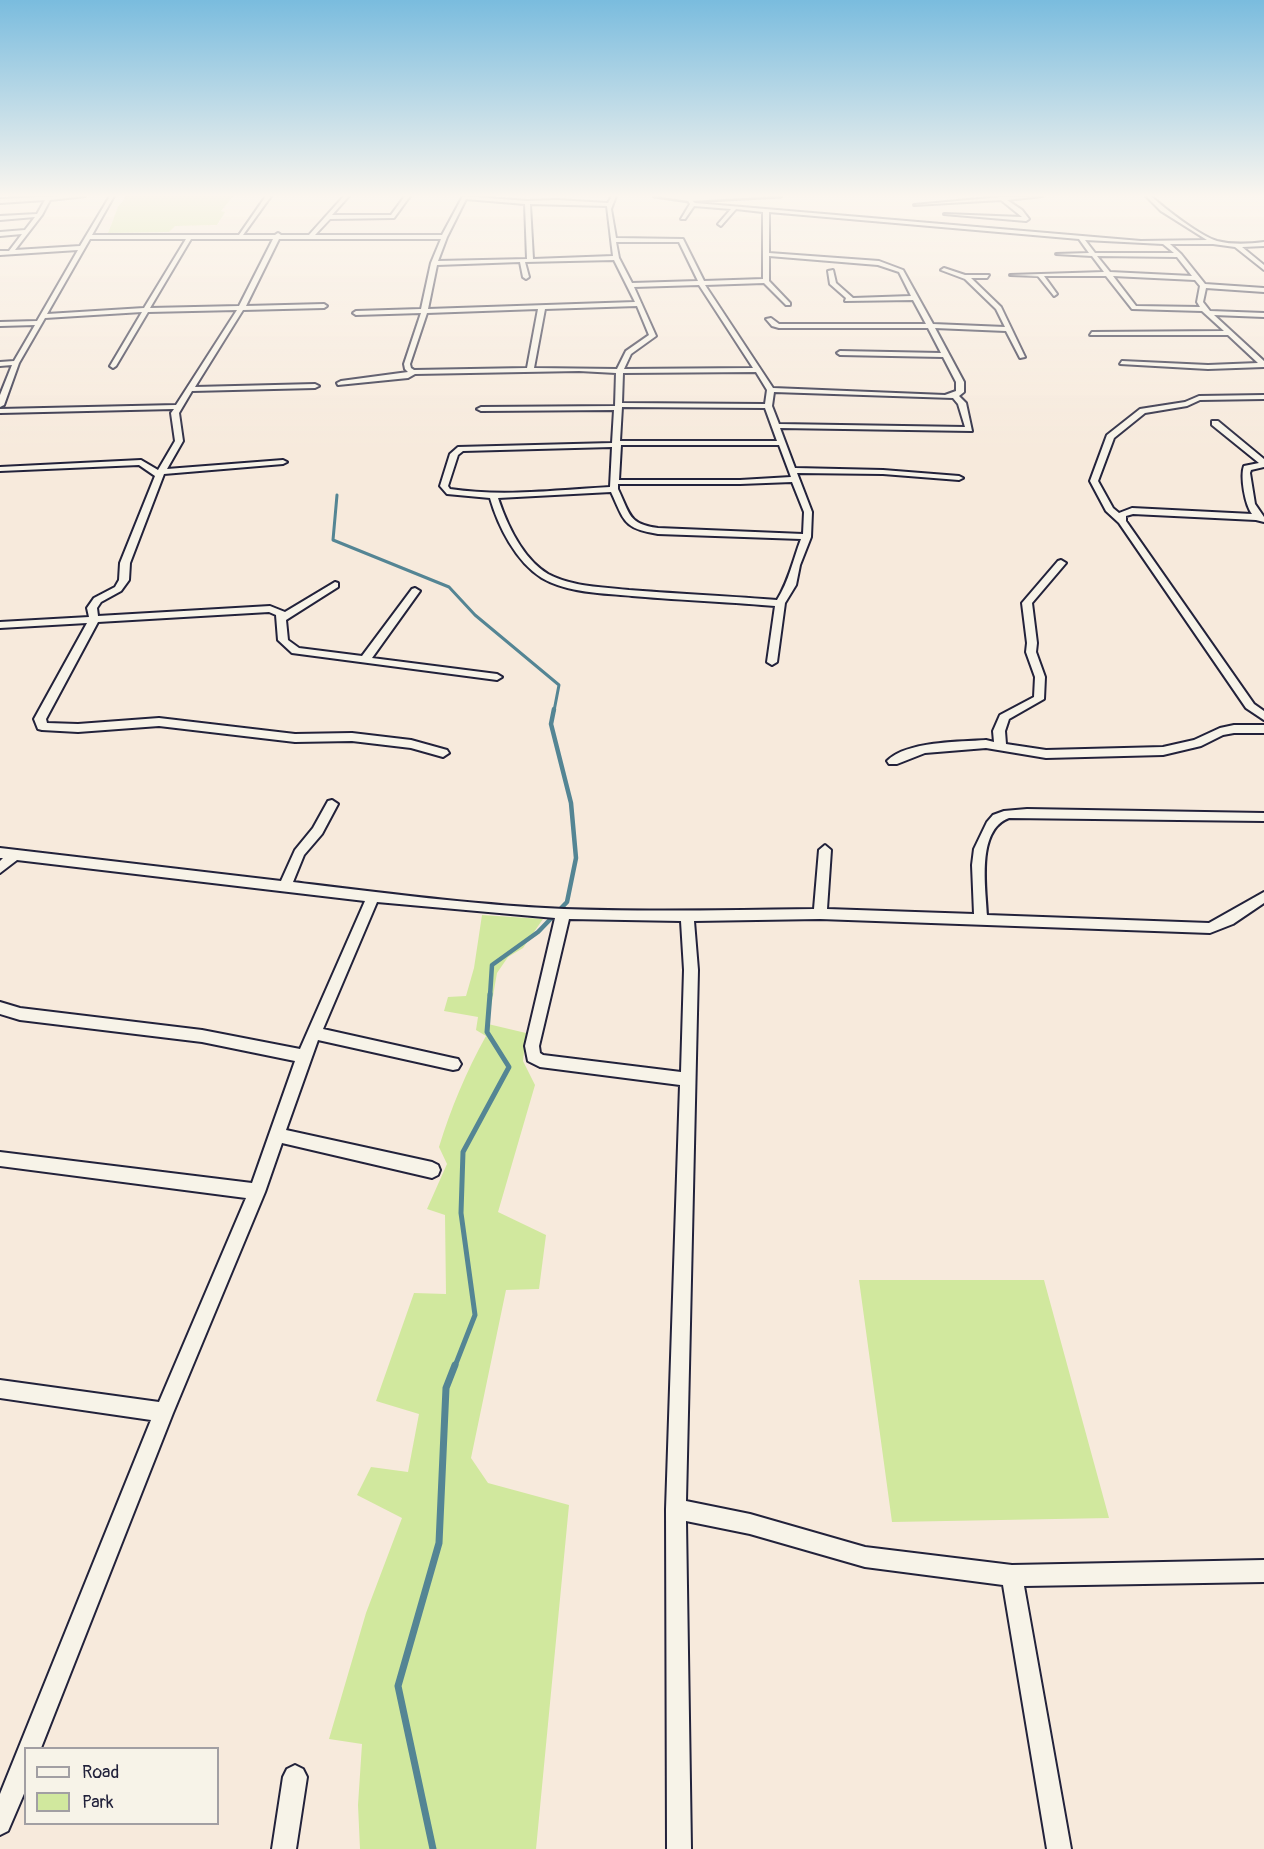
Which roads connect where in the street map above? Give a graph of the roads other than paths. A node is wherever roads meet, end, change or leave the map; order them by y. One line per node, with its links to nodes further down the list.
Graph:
1 (62, 282): 30 (street)
2 (163, 282): 25 (street)
3 (254, 282): 23 (street)
4 (430, 282): 27 (street)
5 (629, 282): 15 (street)
6 (739, 282): 14 (street)
7 (767, 282): 21 (street)
8 (833, 282): 19 (street)
9 (906, 282): 19 (street)
10 (969, 282): 35 (street)
11 (1046, 282): 18 (street)
12 (1114, 282): 26 (street)
13 (1201, 282): 16 (street)
14 (702, 284): 15 (street); 47 (street)
15 (630, 285): 20 (street)
16 (1203, 286): 17 (street); 26 (street)
17 (1264, 290)
18 (1054, 294)
19 (914, 298): 34 (street)
20 (639, 304): 24 (street); 48 (street)
21 (788, 304)
22 (324, 306): 23 (street)
23 (242, 307): 25 (street); 52 (street)
24 (542, 307): 27 (street); 46 (street)
25 (147, 310): 30 (street); 45 (street)
26 (1206, 311): 29 (street); 36 (street)
27 (424, 312): 28 (street); 49 (street)
28 (356, 313)
29 (1264, 315)
30 (43, 316): 32 (street)
31 (769, 319): 34 (street)
32 (39, 323): 33 (street); 41 (street)
33 (0, 324)
34 (933, 327): 35 (street); 39 (street)
35 (1007, 329): 40 (street)
36 (1229, 333): 37 (street); 44 (street)
37 (1092, 334)
38 (840, 353): 39 (street)
39 (947, 355): 54 (street)
40 (1022, 357)
41 (16, 363): 43 (street); 56 (street)
42 (1122, 363): 44 (street)
43 (0, 364)
44 (1264, 365)
45 (113, 366)
46 (530, 370): 48 (street); 49 (street)
47 (758, 370): 48 (street); 53 (street)
48 (620, 371): 59 (street)
49 (413, 372): 50 (street)
50 (341, 383)
51 (315, 386): 52 (street)
52 (189, 389): 57 (street)
53 (771, 390): 54 (street); 58 (street)
54 (955, 396): 63 (street)
55 (1264, 397): 75 (street)
56 (0, 405)
57 (178, 406): 61 (street); 69 (street)
58 (768, 406): 59 (street); 63 (street)
59 (620, 407): 60 (street); 65 (street)
60 (481, 409)
61 (0, 411)
62 (1215, 423): 67 (street)
63 (777, 426): 64 (street)
64 (783, 443): 65 (street); 70 (street)
65 (617, 444): 72 (street); 73 (street)
66 (283, 462): 69 (street)
67 (1264, 464): 74 (street)
68 (0, 469): 69 (street)
69 (161, 474): 82 (street)
70 (794, 475): 71 (street); 72 (street); 76 (street)
71 (959, 478)
72 (614, 485): 73 (street); 76 (street)
73 (493, 495): 80 (street)
74 (1261, 519): 75 (street)
75 (1122, 521): 87 (street)
76 (807, 537): 80 (street)
77 (1061, 563): 91 (street)
78 (335, 585): 81 (street)
79 (415, 591): 84 (street)
80 (780, 603): 85 (street)
81 (282, 618): 82 (street); 84 (street)
82 (94, 620): 83 (street); 92 (street)
83 (0, 625)
84 (365, 660): 86 (street)
85 (772, 662)
86 (496, 677)
87 (1250, 706): 88 (street); 89 (street)
88 (1264, 717)
89 (1248, 729): 90 (street); 91 (street)
90 (1264, 729)
91 (1000, 745): 93 (street)
92 (442, 753)
93 (893, 761)
94 (332, 804): 99 (street)
95 (1264, 818): 105 (street)
96 (825, 850): 103 (street)
97 (7, 854): 98 (street); 99 (street)
98 (0, 868)
99 (285, 886): 100 (street)
100 (373, 897): 102 (street); 107 (street)
101 (1264, 897): 105 (street)
102 (563, 914): 104 (street); 110 (street)
103 (820, 914): 104 (street); 105 (street)
104 (687, 916): 110 (street)
105 (981, 920)
106 (0, 1008): 108 (street)
107 (315, 1033): 108 (street); 109 (street)
108 (304, 1056): 111 (street)
109 (453, 1064)
110 (686, 1079): 117 (street)
111 (277, 1135): 113 (street); 114 (street)
112 (0, 1159): 114 (street)
113 (432, 1170)
114 (257, 1192): 116 (street)
115 (0, 1389): 116 (street)
116 (164, 1412): 120 (street)
117 (676, 1509): 119 (street); 125 (street)
118 (1264, 1571): 119 (street)
119 (1012, 1576): 126 (street)
120 (31, 1747)
121 (24, 1764): 123 (street)
122 (295, 1777): 124 (street)
123 (0, 1823)
124 (284, 1849)
125 (679, 1849)
126 (1059, 1849)

